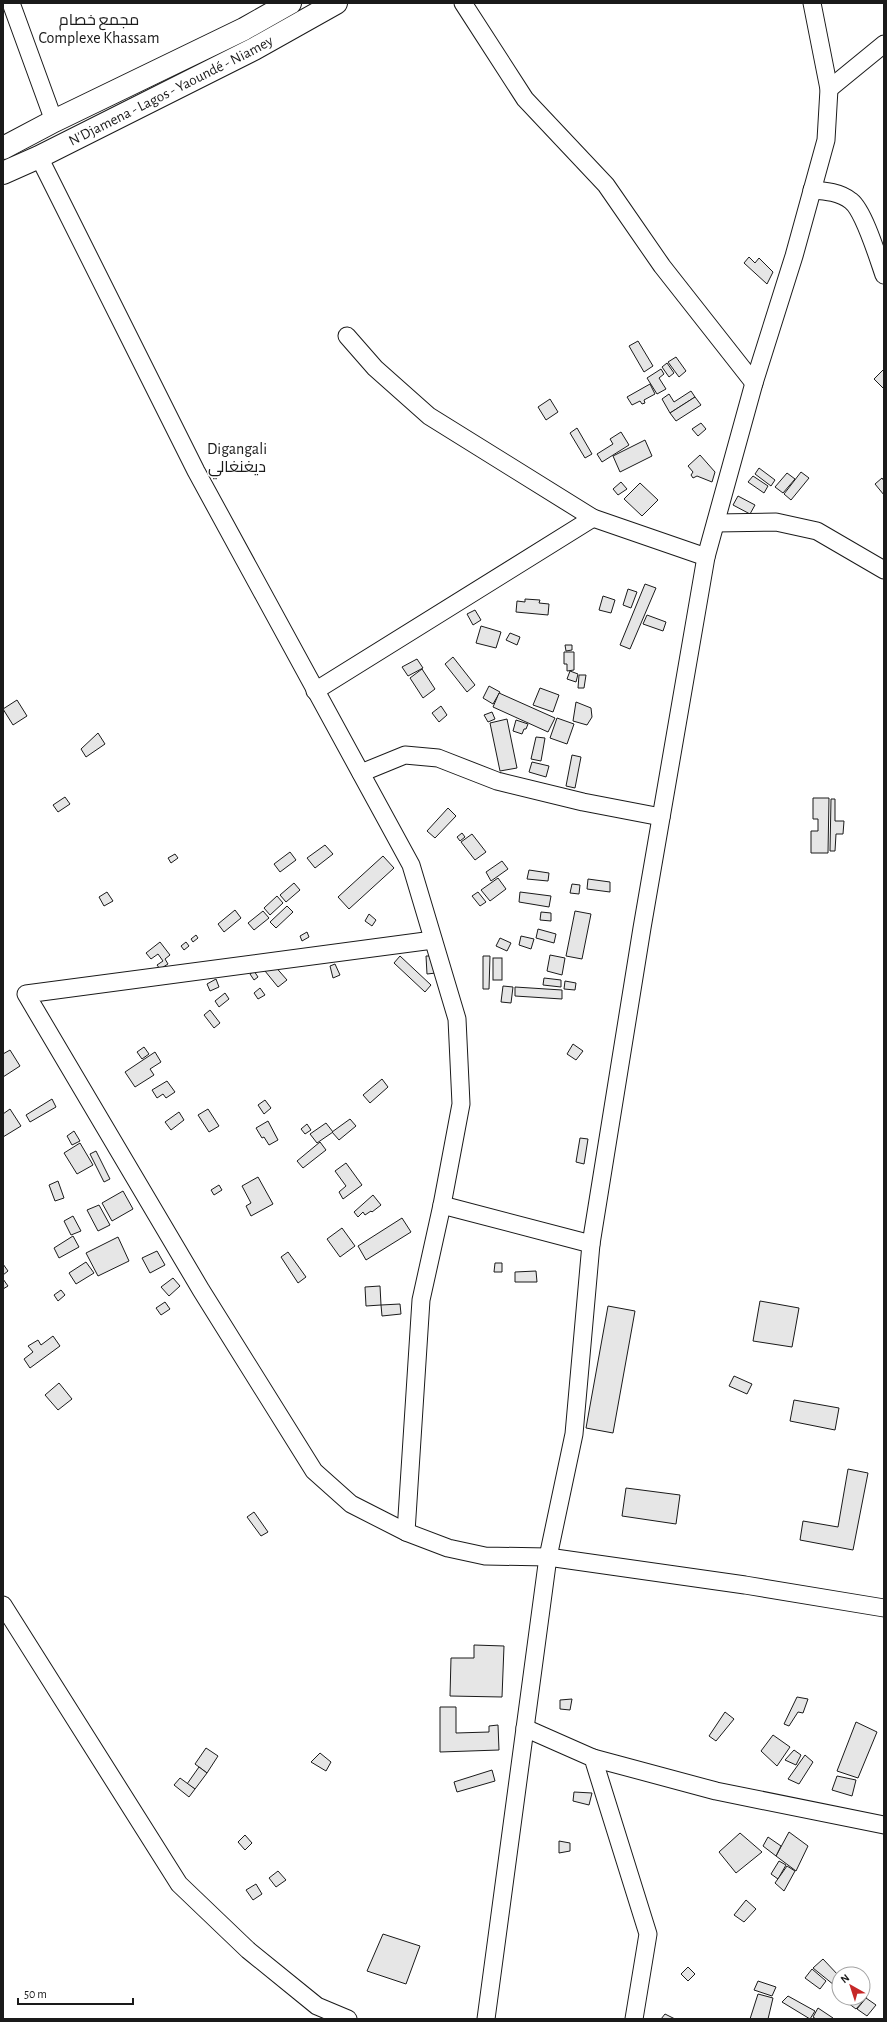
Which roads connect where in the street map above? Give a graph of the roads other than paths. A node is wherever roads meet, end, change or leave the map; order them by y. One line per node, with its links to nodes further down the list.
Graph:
1 (11, 3): 8 (street)
2 (290, 3): 8 (highway, N'Djamena - Lagos - Yaoundé - Niamey)
3 (336, 3): 10 (highway, N'Djamena - Lagos - Yaoundé - Niamey)
4 (463, 3): 15 (street)
5 (812, 3): 7 (street)
6 (884, 44): 7 (street)
7 (829, 89): 12 (street)
8 (54, 121): 9 (highway, N'Djamena - Lagos - Yaoundé - Niamey)
9 (3, 148)
10 (38, 157): 11 (highway, N'Djamena - Lagos - Yaoundé - Niamey); 20 (street)
11 (3, 173)
12 (812, 190): 13 (street); 15 (street)
13 (884, 275)
14 (347, 336): 16 (street)
15 (754, 383): 17 (street)
16 (594, 518): 18 (street); 20 (street)
17 (716, 523): 18 (street); 19 (street)
18 (706, 557): 22 (street)
19 (884, 570)
20 (315, 691): 21 (street)
21 (361, 773): 22 (street); 23 (street)
22 (661, 817): 25 (street)
23 (433, 940): 24 (street); 26 (street)
24 (442, 1205): 25 (street); 26 (street)
25 (591, 1244): 27 (street)
26 (406, 1532): 27 (street)
27 (548, 1557): 29 (street); 30 (street)
28 (3, 1605): 33 (street)
29 (884, 1608)
30 (525, 1728): 31 (street); 34 (street)
31 (593, 1758): 32 (street); 35 (street)
32 (884, 1825)
33 (348, 2019)
34 (486, 2019)
35 (634, 2019)

